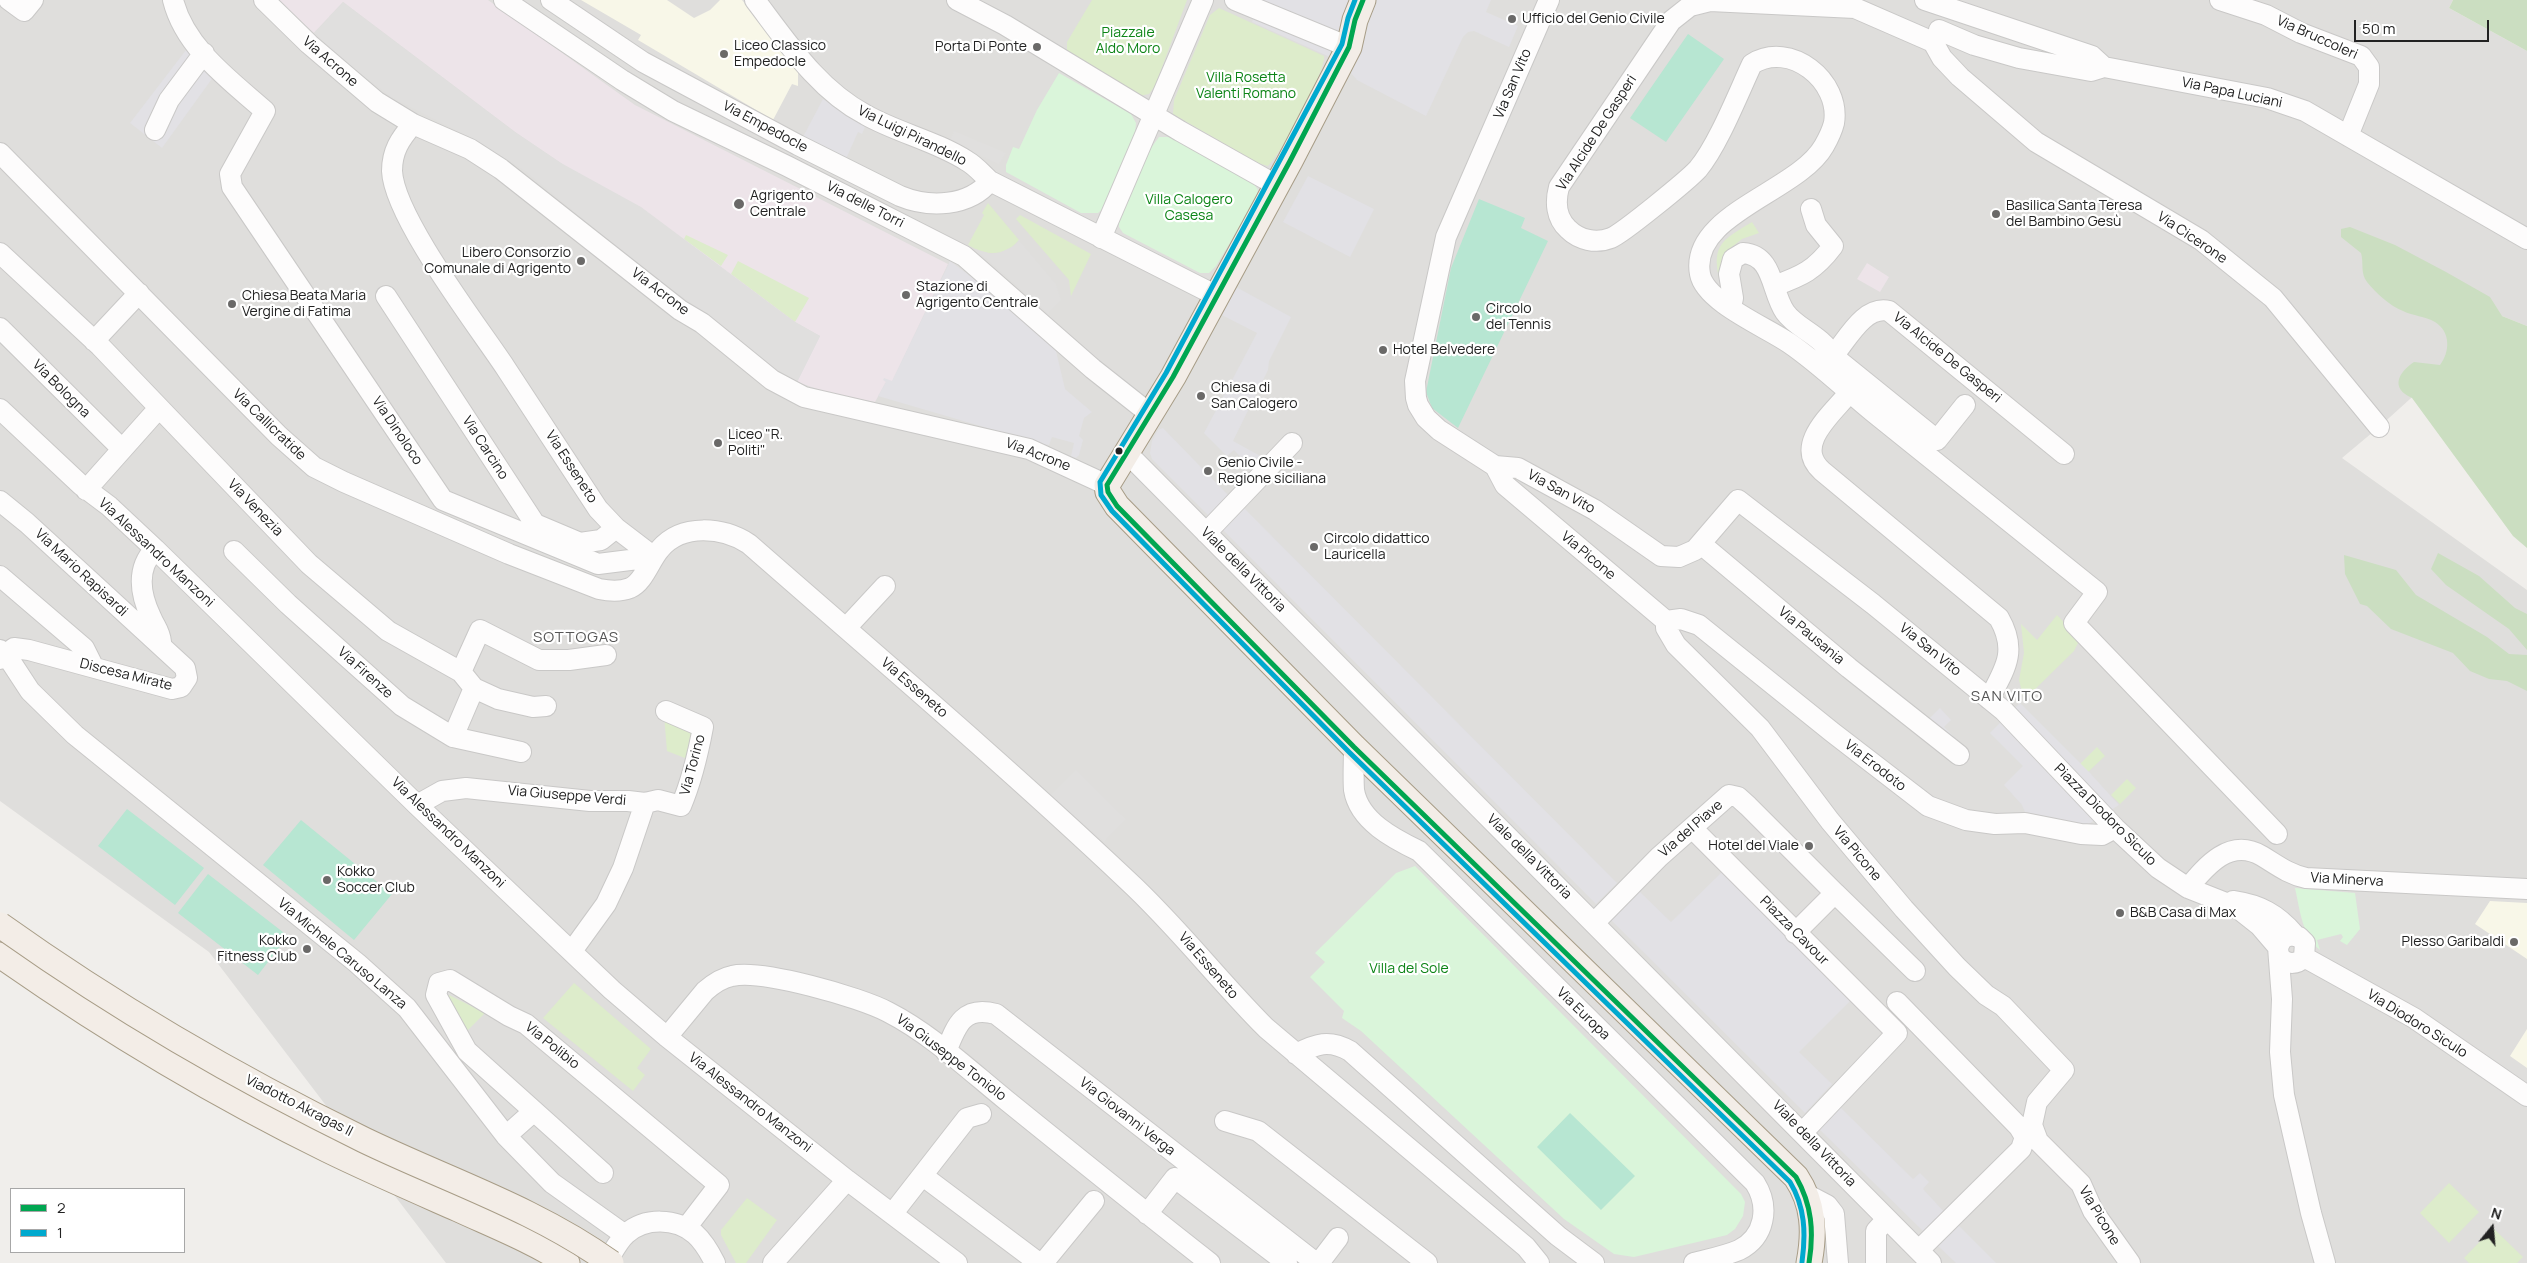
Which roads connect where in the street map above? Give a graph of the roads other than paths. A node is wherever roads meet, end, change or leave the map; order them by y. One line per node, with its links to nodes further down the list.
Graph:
1 (9, 0): 2 (street)
2 (33, 0)
3 (173, 0): 16 (street)
4 (264, 0): 20 (street, Via Acrone)
5 (504, 0): 42 (street, Via delle Torri)
6 (551, 0): 24 (street, Via Empedocle)
7 (755, 0): 24 (street, Via Luigi Pirandello)
8 (957, 0): 19 (street)
9 (1202, 0): 19 (street)
10 (1235, 0): 17 (street)
11 (1363, 0): 17 (main road)
12 (1549, 0): 48 (street, Via San Vito)
13 (2220, 0): 22 (street, Via Bruccoleri)
14 (1931, 3): 15 (street); 18 (street)
15 (1936, 36): 18 (street, Via Papa Luciani); 34 (street, Via Alcide De Gasperi); 43 (street, Via Cicerone)
16 (198, 47): 21 (street); 57 (street, Via Dinoloco)
17 (1348, 47): 25 (main road)
18 (2104, 67): 22 (street, Via Papa Luciani)
19 (1153, 115): 25 (street); 27 (street)
20 (413, 124): 49 (street, Via Acrone); 52 (street, Via Esseneto)
21 (155, 130)
22 (2348, 136): 28 (street, Via Papa Luciani)
23 (0, 153): 31 (street, Via Callicratide)
24 (990, 182): 27 (street)
25 (1276, 185): 33 (main road)
26 (1811, 209): 30 (street)
27 (1101, 238): 33 (street)
28 (2527, 239)
29 (0, 253): 36 (street, Via Venezia)
30 (1774, 286): 34 (street, Via Alcide De Gasperi); 37 (street, Via Alcide De Gasperi)
31 (139, 293): 36 (street); 57 (street, Via Callicratide)
32 (386, 296): 52 (street, Via Carcino)
33 (1217, 296): 42 (main road)
34 (1731, 307): 38 (street, Via Alcide De Gasperi)
35 (0, 328): 45 (street, Via Bologna)
36 (94, 341): 41 (street, Via Venezia)
37 (1833, 356): 39 (street, Via Alcide De Gasperi); 47 (street, Via Alcide De Gasperi)
38 (1849, 393): 68 (street); 79 (street)
39 (1966, 405)
40 (0, 408): 50 (street, Via Alessandro Manzoni)
41 (159, 408): 45 (street); 66 (street, Via Venezia)
42 (1150, 414): 46 (main road)
43 (2379, 427)
44 (1292, 443): 53 (street)
45 (122, 449): 50 (street)
46 (1126, 452): 49 (main road); 53 (street, Viale della Vittoria)
47 (2064, 454)
48 (1495, 466): 54 (street, Via San Vito); 60 (street, Via Picone)
49 (1107, 485): 72 (main road)
50 (86, 490): 55 (street, Via Alessandro Manzoni)
51 (0, 501): 62 (street, Via Mario Rapisardi)
52 (616, 528): 57 (street, Via Esseneto)
53 (1206, 533): 84 (street, Viale della Vittoria)
54 (1701, 544): 68 (street, Via San Vito); 74 (street, Via Pausania)
55 (155, 549): 62 (street); 76 (street, Via Alessandro Manzoni)
56 (234, 550): 71 (street, Via Firenze)
57 (654, 557): 61 (street, Via Esseneto)
58 (0, 576): 65 (street)
59 (885, 586): 61 (street)
60 (1666, 622): 78 (street, Via Erodoto); 135 (street, Via Picone)
61 (846, 628): 97 (street, Via Esseneto)
62 (161, 646): 65 (street, Discesa Mirate)
63 (2, 654): 65 (street, Discesa Mirate); 103 (street, Via Michele Caruso Lanza)
64 (606, 656): 66 (street)
65 (93, 666)
66 (461, 672): 67 (street, Via Venezia)
67 (474, 688): 69 (street, Via Venezia); 71 (street)
68 (1996, 705): 78 (street, Piazza Diodoro Siculo)
69 (546, 706)
70 (666, 711): 75 (street, Via Torino)
71 (453, 737): 73 (street, Via Firenze)
72 (1354, 747): 107 (main road); 131 (street, Via Europa)
73 (521, 752)
74 (1959, 755)
75 (645, 803): 76 (street, Via Giuseppe Verdi); 88 (street, Via Giuseppe Verdi)
76 (417, 804): 88 (street, Via Alessandro Manzoni)
77 (1692, 828): 82 (street, Via del Piave); 84 (street, Via del Piave); 86 (street, Piazza Cavour)
78 (2115, 828): 80 (street, Piazza Diodoro Siculo)
79 (2277, 834)
80 (2188, 888): 81 (street, Via Minerva); 83 (street, Piazza Diodoro Siculo)
81 (2527, 889)
82 (1835, 893): 86 (street); 92 (street, Via del Piave)
83 (2221, 899): 87 (street); 89 (street)
84 (1594, 923): 102 (street, Viale della Vittoria)
85 (0, 925): 119 (main road, Viadotto Akragas II, bridge)
86 (1795, 933): 102 (street, Piazza Cavour)
87 (2295, 935): 89 (street); 91 (street)
88 (572, 951): 95 (street, Via Alessandro Manzoni)
89 (2279, 952): 91 (street); 93 (street)
90 (0, 955): 117 (main road, Viadotto Akragas II)
91 (2303, 958): 93 (street); 98 (street, Via Diodoro Siculo)
92 (1915, 971)
93 (2282, 999): 136 (street)
94 (1897, 1002): 116 (street)
95 (667, 1037): 96 (street, Via Giuseppe Toniolo); 106 (street, Via Alessandro Manzoni)
96 (946, 1052): 110 (street, Via Giuseppe Toniolo); 127 (street, Via Giovanni Verga)
97 (1296, 1054): 129 (street, Via Esseneto); 130 (street)
98 (2527, 1096)
99 (533, 1112): 103 (street); 104 (street, Via Polibio); 112 (street, Via Polibio)
100 (981, 1114): 105 (street)
101 (1224, 1121): 128 (street)
102 (1803, 1132): 111 (street, Viale della Vittoria)
103 (506, 1136): 114 (street, Via Michele Caruso Lanza)
104 (603, 1173)
105 (923, 1176): 109 (street); 124 (street)
106 (847, 1180): 109 (street, Via Alessandro Manzoni); 121 (street)
107 (1806, 1194): 132 (main road); 133 (street)
108 (1094, 1201): 124 (street)
109 (893, 1213): 113 (street, Via Alessandro Manzoni)
110 (1147, 1214): 125 (street, Via Giuseppe Toniolo); 126 (street)
111 (1887, 1219): 116 (street, Viale della Vittoria); 134 (street)
112 (686, 1228): 114 (street); 120 (street)
113 (917, 1234): 122 (street, Via Alessandro Manzoni); 123 (street, Via Alessandro Manzoni)
114 (625, 1235): 118 (street)
115 (1338, 1238): 127 (street, Via Giovanni Verga)
116 (1925, 1257)
117 (567, 1263)
118 (606, 1263)
119 (610, 1263)
120 (715, 1263)
121 (773, 1263)
122 (934, 1263)
123 (957, 1263)
124 (1041, 1263)
125 (1210, 1263)
126 (1288, 1263)
127 (1317, 1263)
128 (1427, 1263)
129 (1539, 1263)
130 (1594, 1263)
131 (1694, 1263)
132 (1809, 1263)
133 (1838, 1263)
134 (1876, 1263)
135 (2130, 1263)
136 (2325, 1263)

